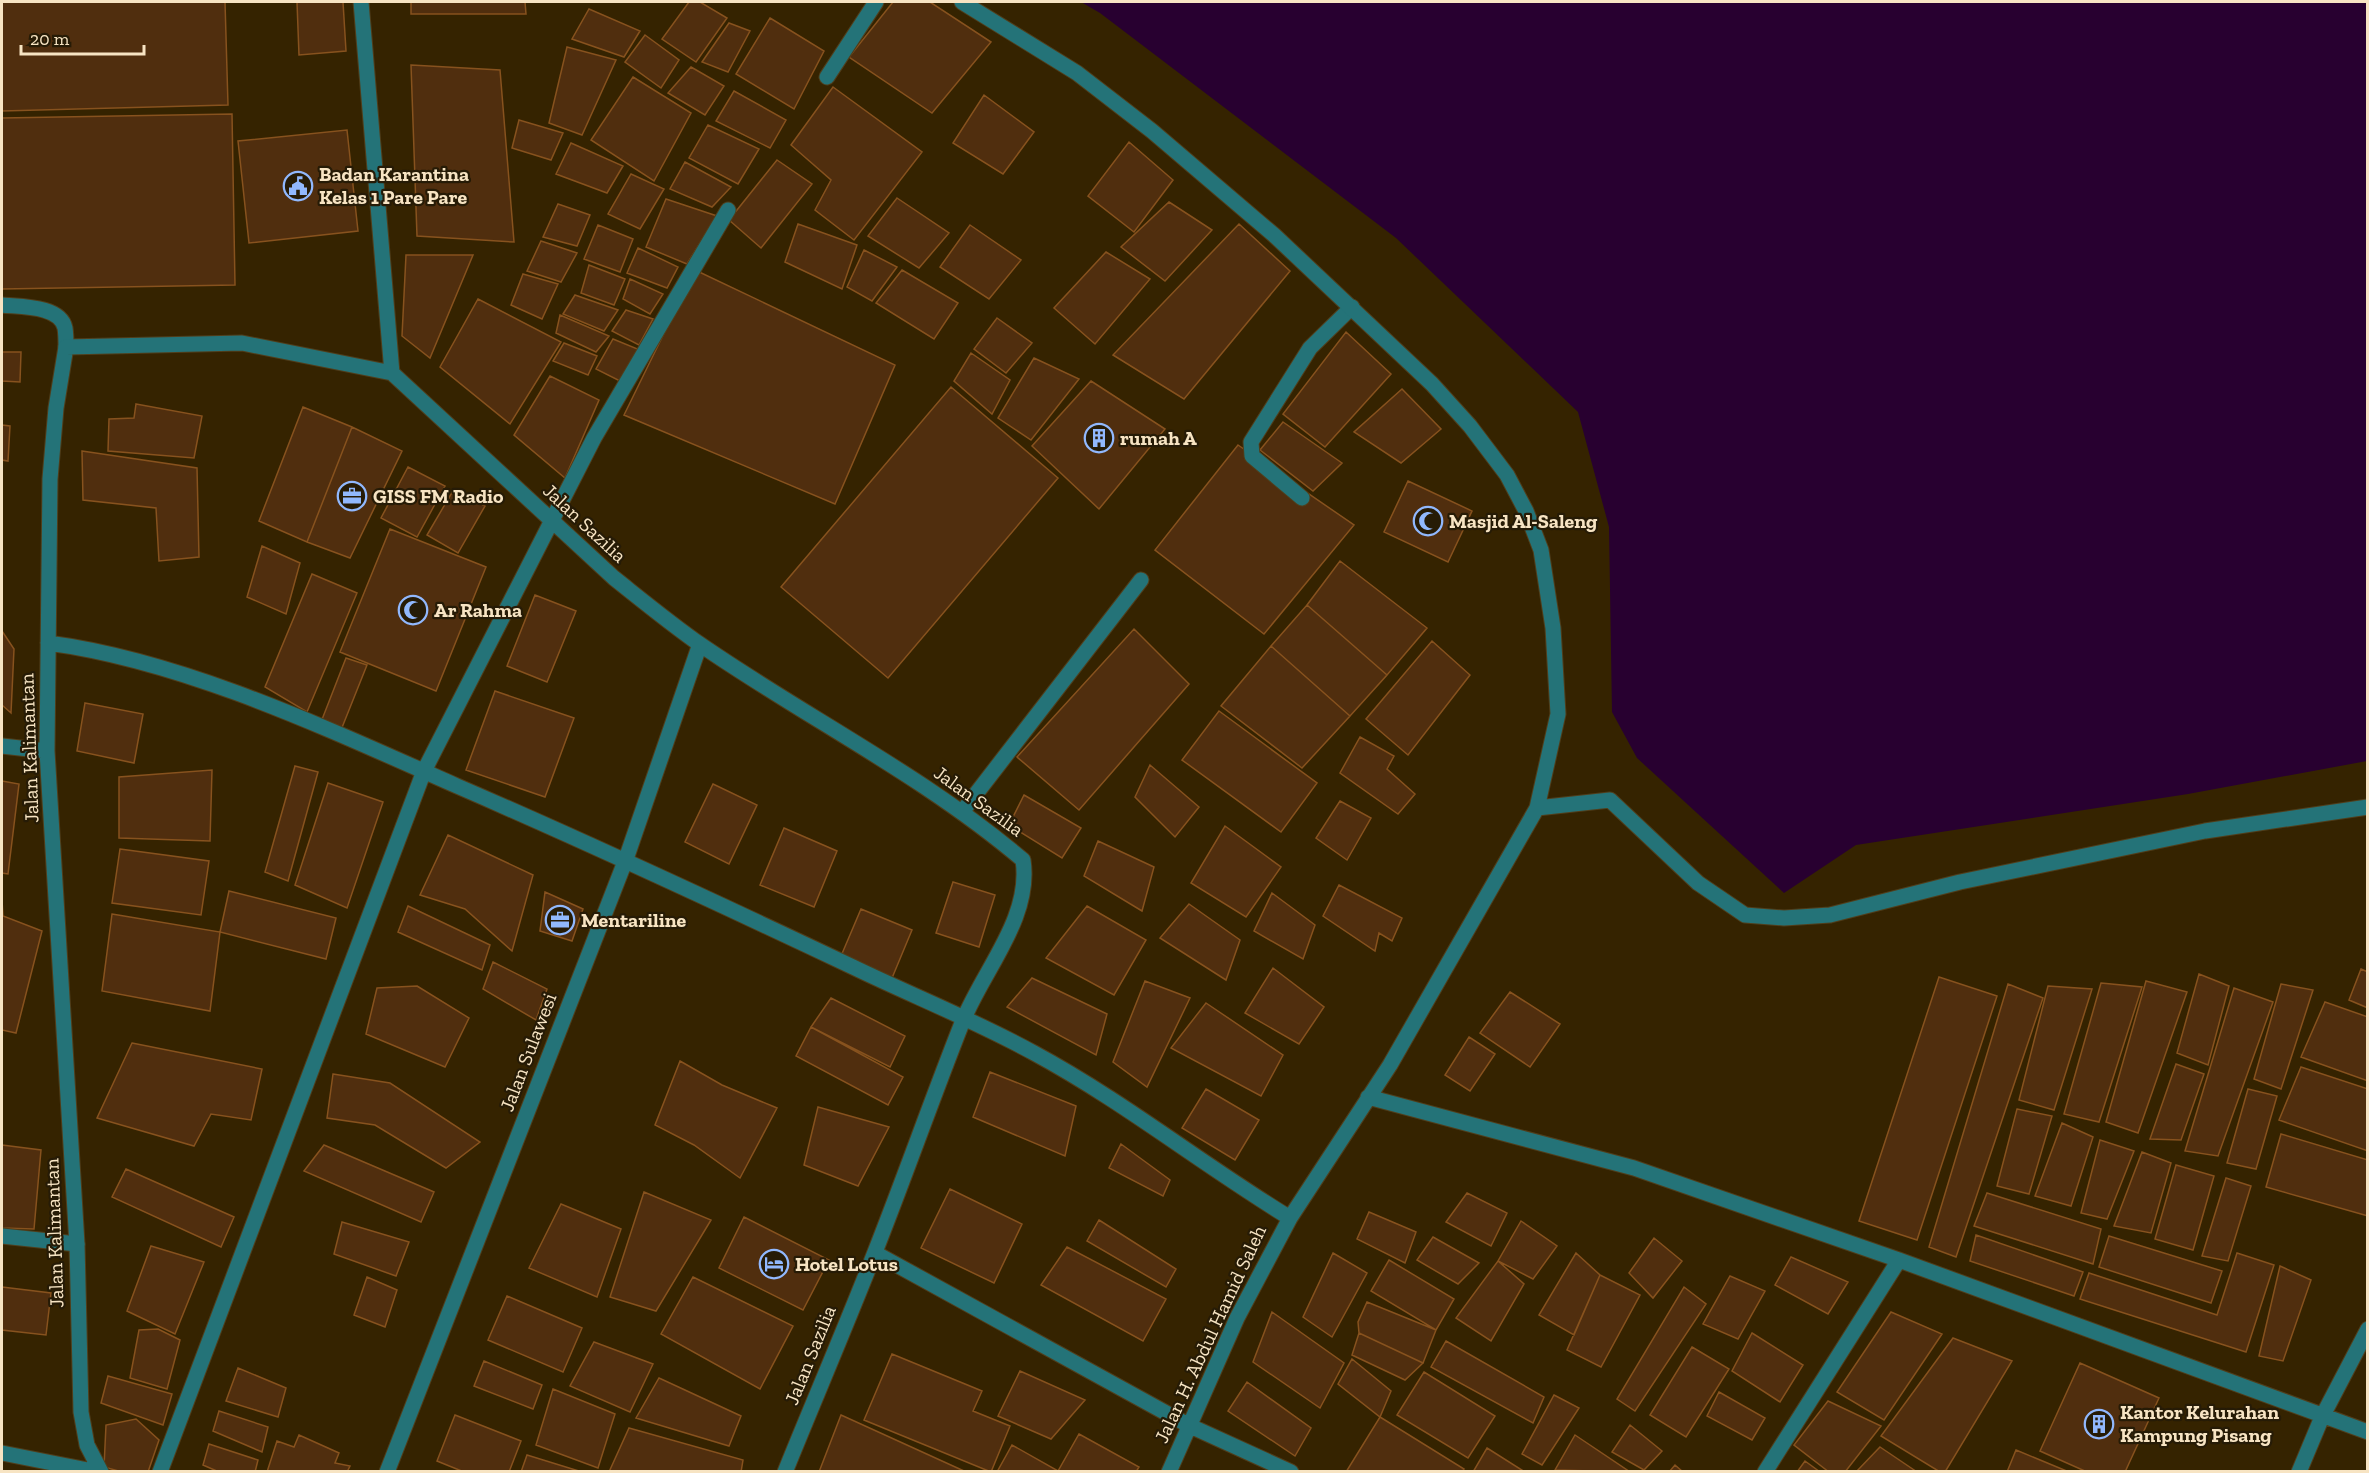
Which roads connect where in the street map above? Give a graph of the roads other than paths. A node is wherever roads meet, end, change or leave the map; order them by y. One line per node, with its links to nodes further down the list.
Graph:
1 (361, 2): 9 (street)
2 (876, 2): 4 (street)
3 (962, 2): 7 (street, Jalan H. Abdul Hamid Saleh)
4 (827, 77)
5 (728, 210): 11 (street)
6 (2, 305): 8 (street)
7 (1352, 307): 10 (street); 19 (street, Jalan H. Abdul Hamid Saleh)
8 (66, 347): 9 (street); 13 (street, Jalan Kalimantan)
9 (392, 373): 11 (street, Jalan Sazilia)
10 (1302, 498)
11 (552, 521): 14 (street, Jalan Sazilia); 17 (street)
12 (1141, 580): 20 (street)
13 (48, 643): 16 (street, Jalan Kalimantan); 17 (street)
14 (700, 644): 20 (street, Jalan Sazilia); 21 (street, Jalan Sulawesi)
15 (2, 746): 16 (street)
16 (47, 751): 26 (street, Jalan Kalimantan)
17 (424, 771): 21 (street); 35 (street)
18 (2367, 807): 19 (street)
19 (1537, 808): 23 (street, Jalan H. Abdul Hamid Saleh)
20 (962, 812): 22 (street, Jalan Sazilia)
21 (626, 859): 22 (street); 36 (street, Jalan Sulawesi)
22 (964, 1020): 24 (street); 27 (street, Jalan Sazilia)
23 (1368, 1097): 24 (street, Jalan H. Abdul Hamid Saleh); 28 (street)
24 (1290, 1218): 31 (street, Jalan H. Abdul Hamid Saleh)
25 (2, 1236): 26 (street)
26 (77, 1244): 34 (street, Jalan Kalimantan)
27 (875, 1253): 31 (street); 37 (street, Jalan Sazilia)
28 (1899, 1260): 30 (street); 40 (street)
29 (2367, 1329): 30 (street)
30 (2322, 1417): 32 (street); 41 (street)
31 (1188, 1425): 38 (street, Jalan H. Abdul Hamid Saleh); 39 (street)
32 (2367, 1432)
33 (2, 1453): 34 (street)
34 (100, 1472)
35 (160, 1472)
36 (387, 1472)
37 (785, 1472)
38 (1169, 1472)
39 (1291, 1472)
40 (1765, 1472)
41 (2299, 1472)

